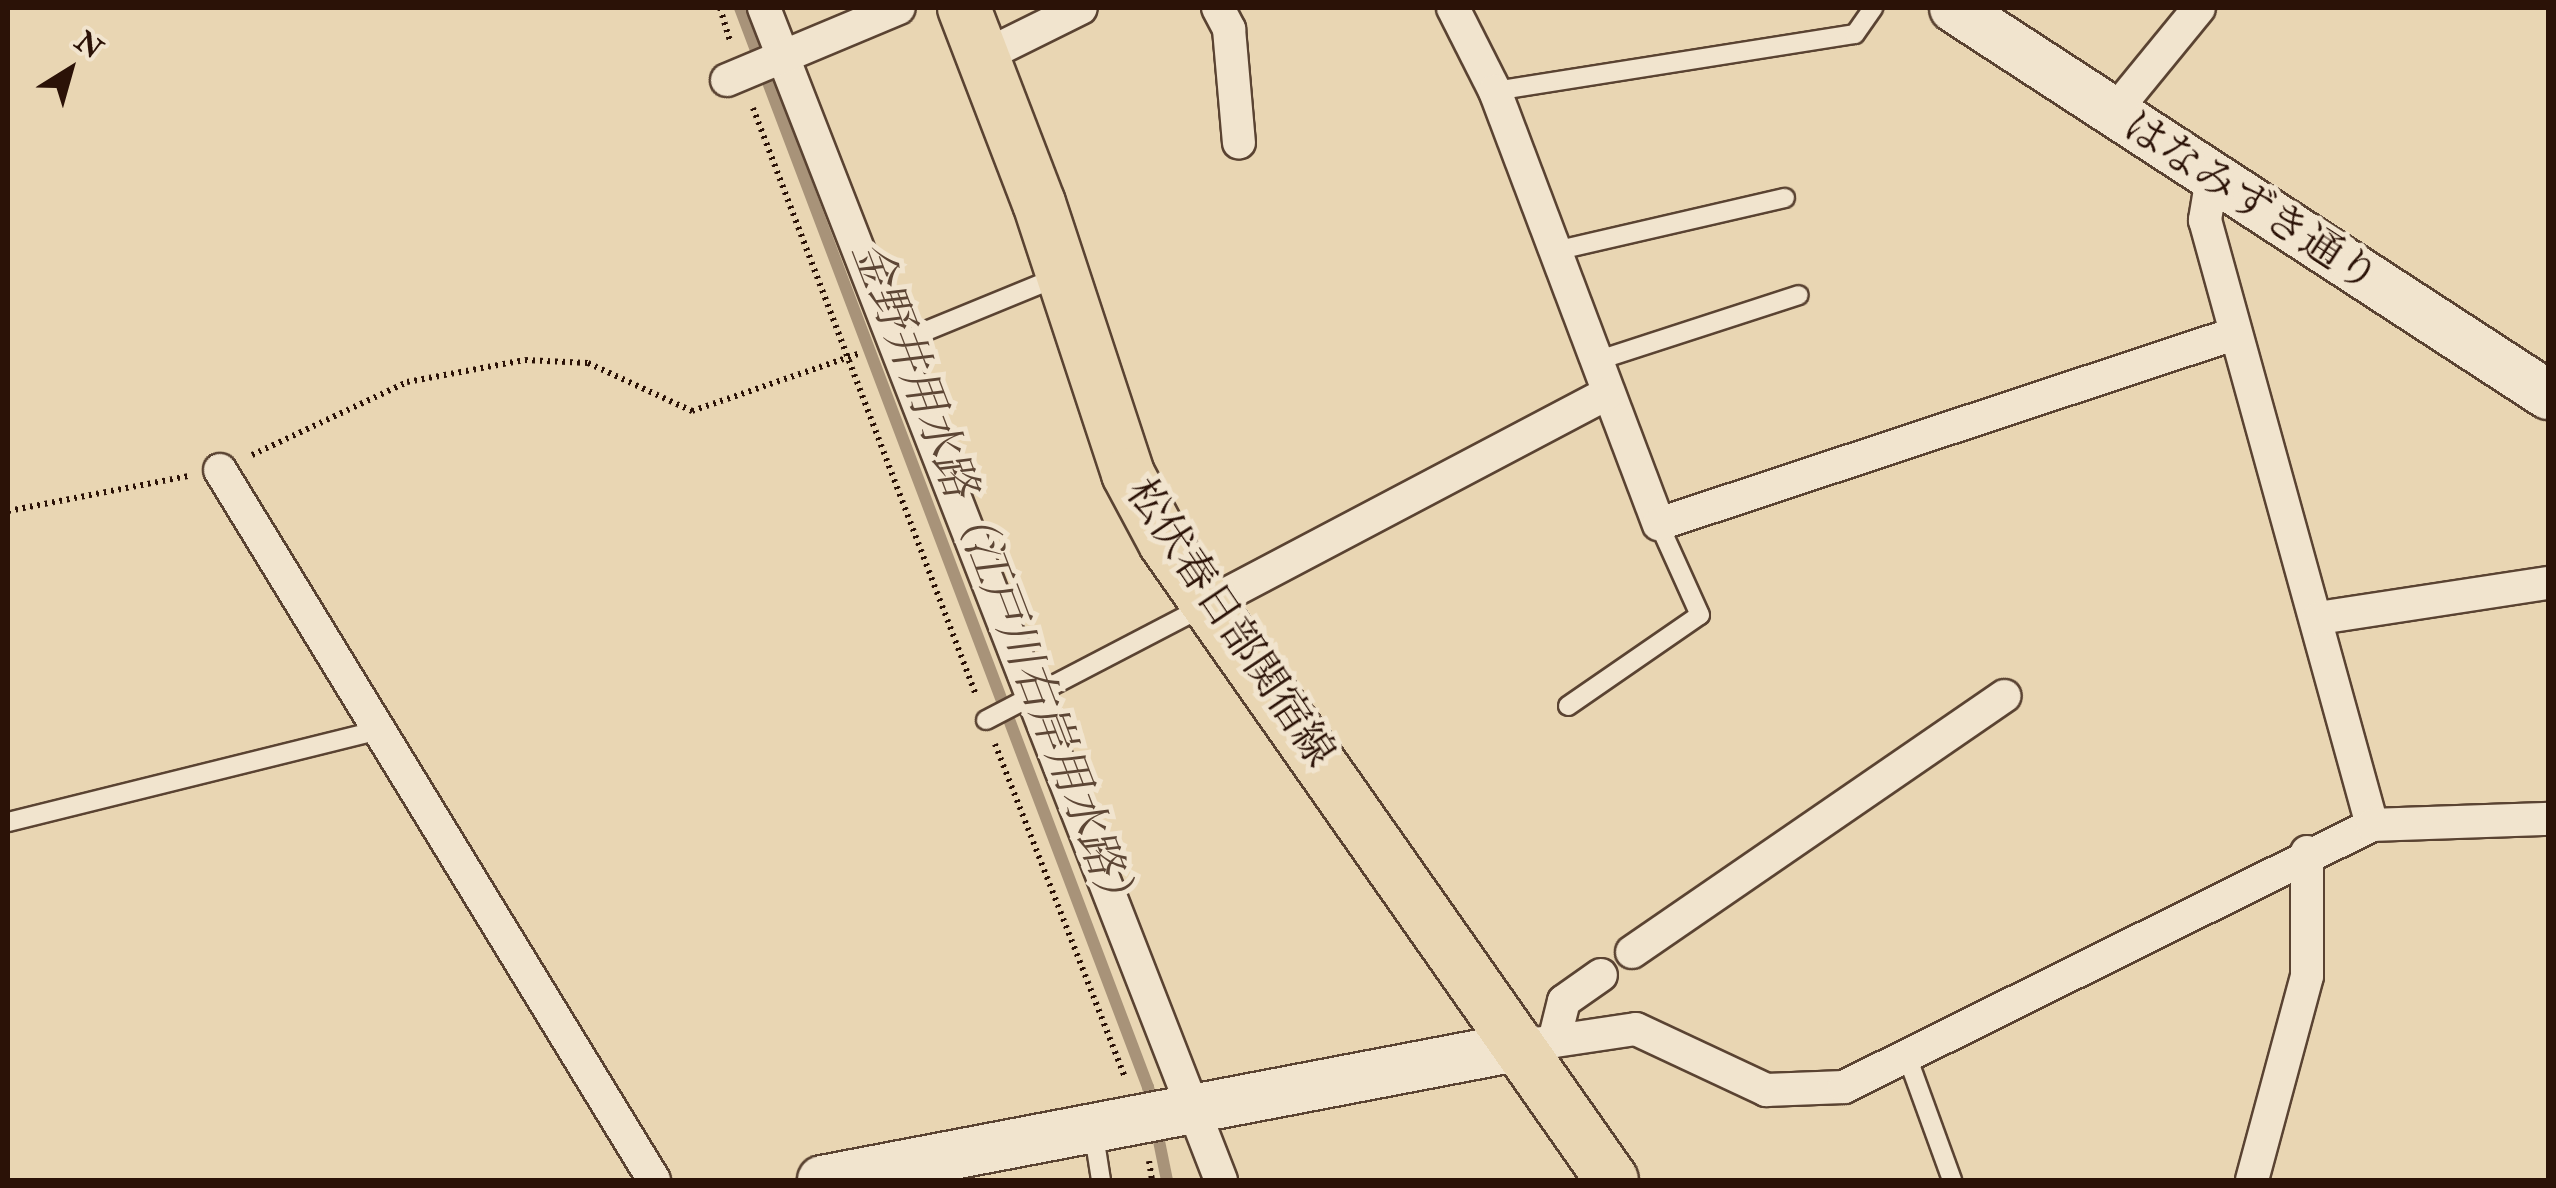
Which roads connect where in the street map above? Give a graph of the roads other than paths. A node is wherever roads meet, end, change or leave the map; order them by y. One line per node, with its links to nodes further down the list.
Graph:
1 (764, 8): 11 (street)
2 (899, 8): 11 (street)
3 (964, 8): 10 (main road, 松伏春日部関宿線)
4 (1081, 8): 10 (street)
5 (1218, 8): 15 (street)
6 (1452, 8): 13 (street)
7 (1873, 8): 13 (lane)
8 (1954, 8): 14 (street, はなみずき通り)
9 (2199, 8): 14 (street)
10 (982, 57): 19 (main road, 松伏春日部関宿線)
11 (779, 63): 12 (street); 22 (street)
12 (737, 76)
13 (1495, 91): 18 (street)
14 (2114, 112): 16 (street, はなみずき通り)
15 (1239, 143)
16 (2212, 178): 21 (street); 25 (street, はなみずき通り)
17 (1785, 198): 18 (lane)
18 (1555, 250): 23 (street)
19 (1063, 275): 22 (lane); 29 (main road, 松伏春日部関宿線)
20 (1800, 295): 23 (lane)
21 (2234, 334): 27 (street); 30 (street)
22 (892, 345): 32 (street)
23 (1596, 360): 24 (street)
24 (1608, 393): 27 (street); 29 (street)
25 (2548, 395)
26 (220, 470): 35 (street)
27 (1660, 524): 33 (lane)
28 (2548, 583): 30 (street)
29 (1210, 603): 32 (lane); 42 (main road, 松伏春日部関宿線)
30 (2319, 618): 38 (street)
31 (2004, 696): 40 (street)
32 (1032, 698): 34 (lane); 44 (street)
33 (1568, 706)
34 (988, 720)
35 (379, 730): 37 (lane); 47 (street)
36 (2548, 819): 38 (street)
37 (8, 822)
38 (2372, 825): 39 (street)
39 (2306, 852): 43 (street); 53 (street)
40 (1632, 952)
41 (1601, 974): 42 (street)
42 (1538, 1044): 43 (street); 44 (street); 51 (main road, 松伏春日部関宿線)
43 (1908, 1059): 52 (lane)
44 (1165, 1114): 45 (street); 50 (street)
45 (1093, 1128): 46 (street); 49 (lane)
46 (898, 1173): 48 (street)
47 (654, 1180)
48 (822, 1180)
49 (1101, 1180)
50 (1220, 1180)
51 (1612, 1180)
52 (1952, 1180)
53 (2252, 1180)

